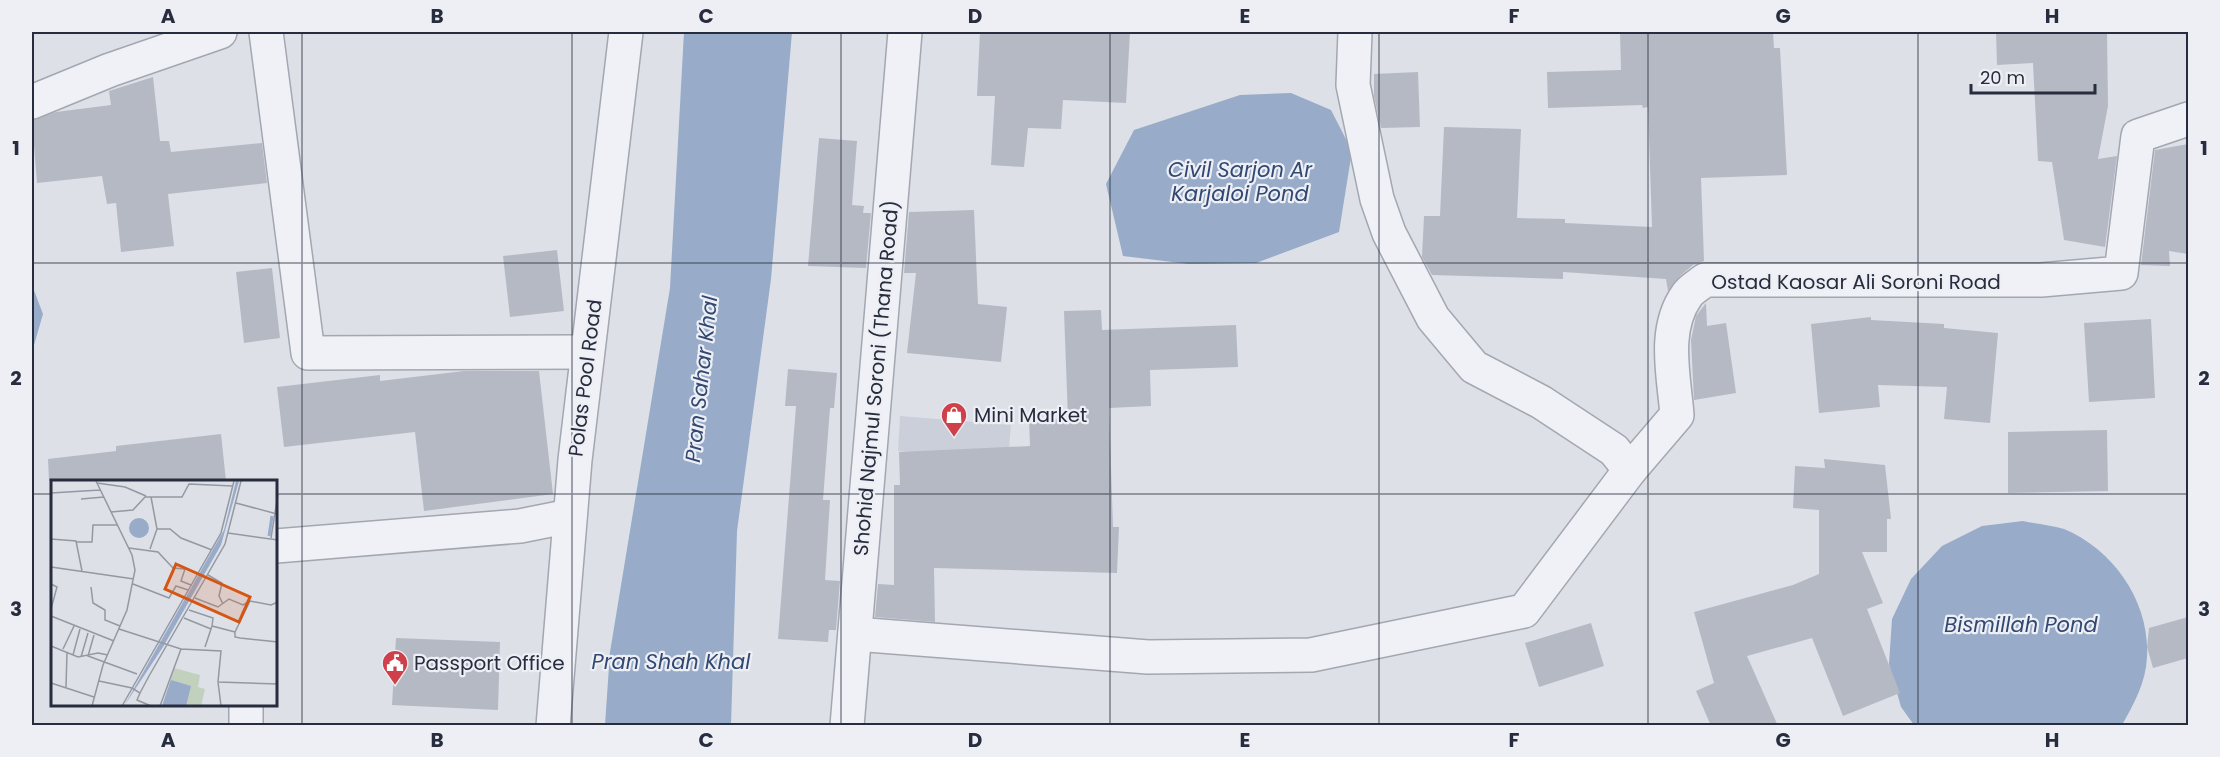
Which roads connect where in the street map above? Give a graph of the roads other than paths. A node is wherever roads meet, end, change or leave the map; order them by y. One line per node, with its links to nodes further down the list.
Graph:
1 (220, 32): 6 (street)
2 (266, 32): 8 (street)
3 (626, 32): 8 (street, Polas Pool Road)
4 (905, 32): 12 (street, Shohid Najmul Soroni (Thana Road))
5 (1355, 32): 9 (street)
6 (32, 102)
7 (2188, 119): 9 (street, Ostad Kaosar Ali Soroni Road)
8 (587, 352): 10 (street, Polas Pool Road)
9 (1630, 470): 12 (street)
10 (570, 516): 11 (street); 15 (street, Polas Pool Road)
11 (278, 546)
12 (855, 634): 16 (street, Shohid Najmul Soroni (Thana Road))
13 (246, 706): 14 (street)
14 (246, 726)
15 (553, 726)
16 (847, 726)

